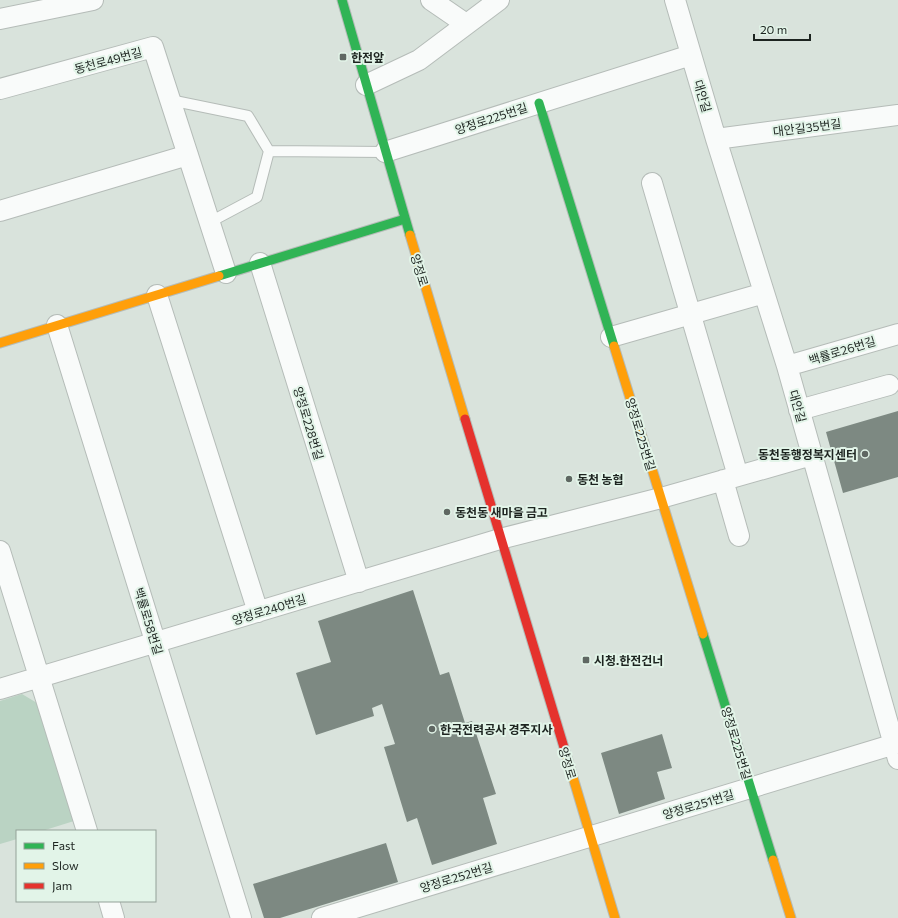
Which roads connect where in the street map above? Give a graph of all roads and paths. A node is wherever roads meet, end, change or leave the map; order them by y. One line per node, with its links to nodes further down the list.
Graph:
1 (93, 0): 6 (street)
2 (342, 0): 9 (street, 양정로)
3 (431, 0): 7 (street)
4 (499, 0): 7 (street)
5 (675, 0): 8 (street, 대안길)
6 (0, 20)
7 (466, 24): 9 (street)
8 (691, 55): 12 (street); 14 (street, 대안길)
9 (366, 85): 16 (street, 양정로)
10 (0, 89): 11 (street, 동천로49번길)
11 (170, 100): 15 (lane); 17 (street, 동천로49번길)
12 (539, 103): 16 (street, 양정로225번길); 29 (street, 양정로225번길)
13 (898, 115): 14 (street, 대안길35번길)
14 (716, 139): 24 (street, 대안길)
15 (269, 151): 16 (lane); 21 (lane)
16 (385, 152): 20 (street, 양정로)
17 (188, 155): 19 (street); 21 (street, 동천로49번길)
18 (652, 183): 26 (street)
19 (0, 211)
20 (405, 219): 22 (street); 38 (street, 양정로)
21 (210, 222): 23 (street, 동천로49번길)
22 (260, 263): 23 (street); 40 (street, 양정로228번길)
23 (226, 274): 25 (street)
24 (764, 293): 26 (street); 31 (street, 대안길)
25 (157, 294): 27 (street); 41 (street)
26 (689, 314): 29 (street); 35 (street)
27 (57, 325): 30 (street); 42 (street, 백률로58번길)
28 (898, 334): 31 (street, 백률로26번길)
29 (611, 337): 36 (street, 양정로225번길)
30 (0, 343)
31 (787, 366): 33 (street, 대안길)
32 (889, 385): 33 (street)
33 (799, 410): 34 (street, 대안길)
34 (812, 455): 35 (street); 45 (street, 대안길)
35 (730, 478): 36 (street); 37 (street)
36 (660, 498): 38 (street); 46 (street, 양정로225번길)
37 (739, 536)
38 (500, 539): 40 (street, 양정로240번길); 48 (street, 양정로)
39 (0, 551): 43 (street)
40 (359, 582): 41 (street, 양정로240번길)
41 (258, 612): 42 (street, 양정로240번길)
42 (156, 642): 43 (street, 양정로240번길); 51 (street, 백률로58번길)
43 (38, 678): 44 (street, 양정로240번길); 47 (street)
44 (0, 689)
45 (896, 749): 46 (street, 양정로251번길)
46 (752, 788): 48 (street, 양정로251번길); 54 (street, 양정로225번길)
47 (87, 830)
48 (591, 836): 52 (street, 양정로252번길); 53 (street, 양정로)
49 (109, 902): 50 (street)
50 (114, 918)
51 (240, 918)
52 (322, 918)
53 (615, 918)
54 (791, 918)

